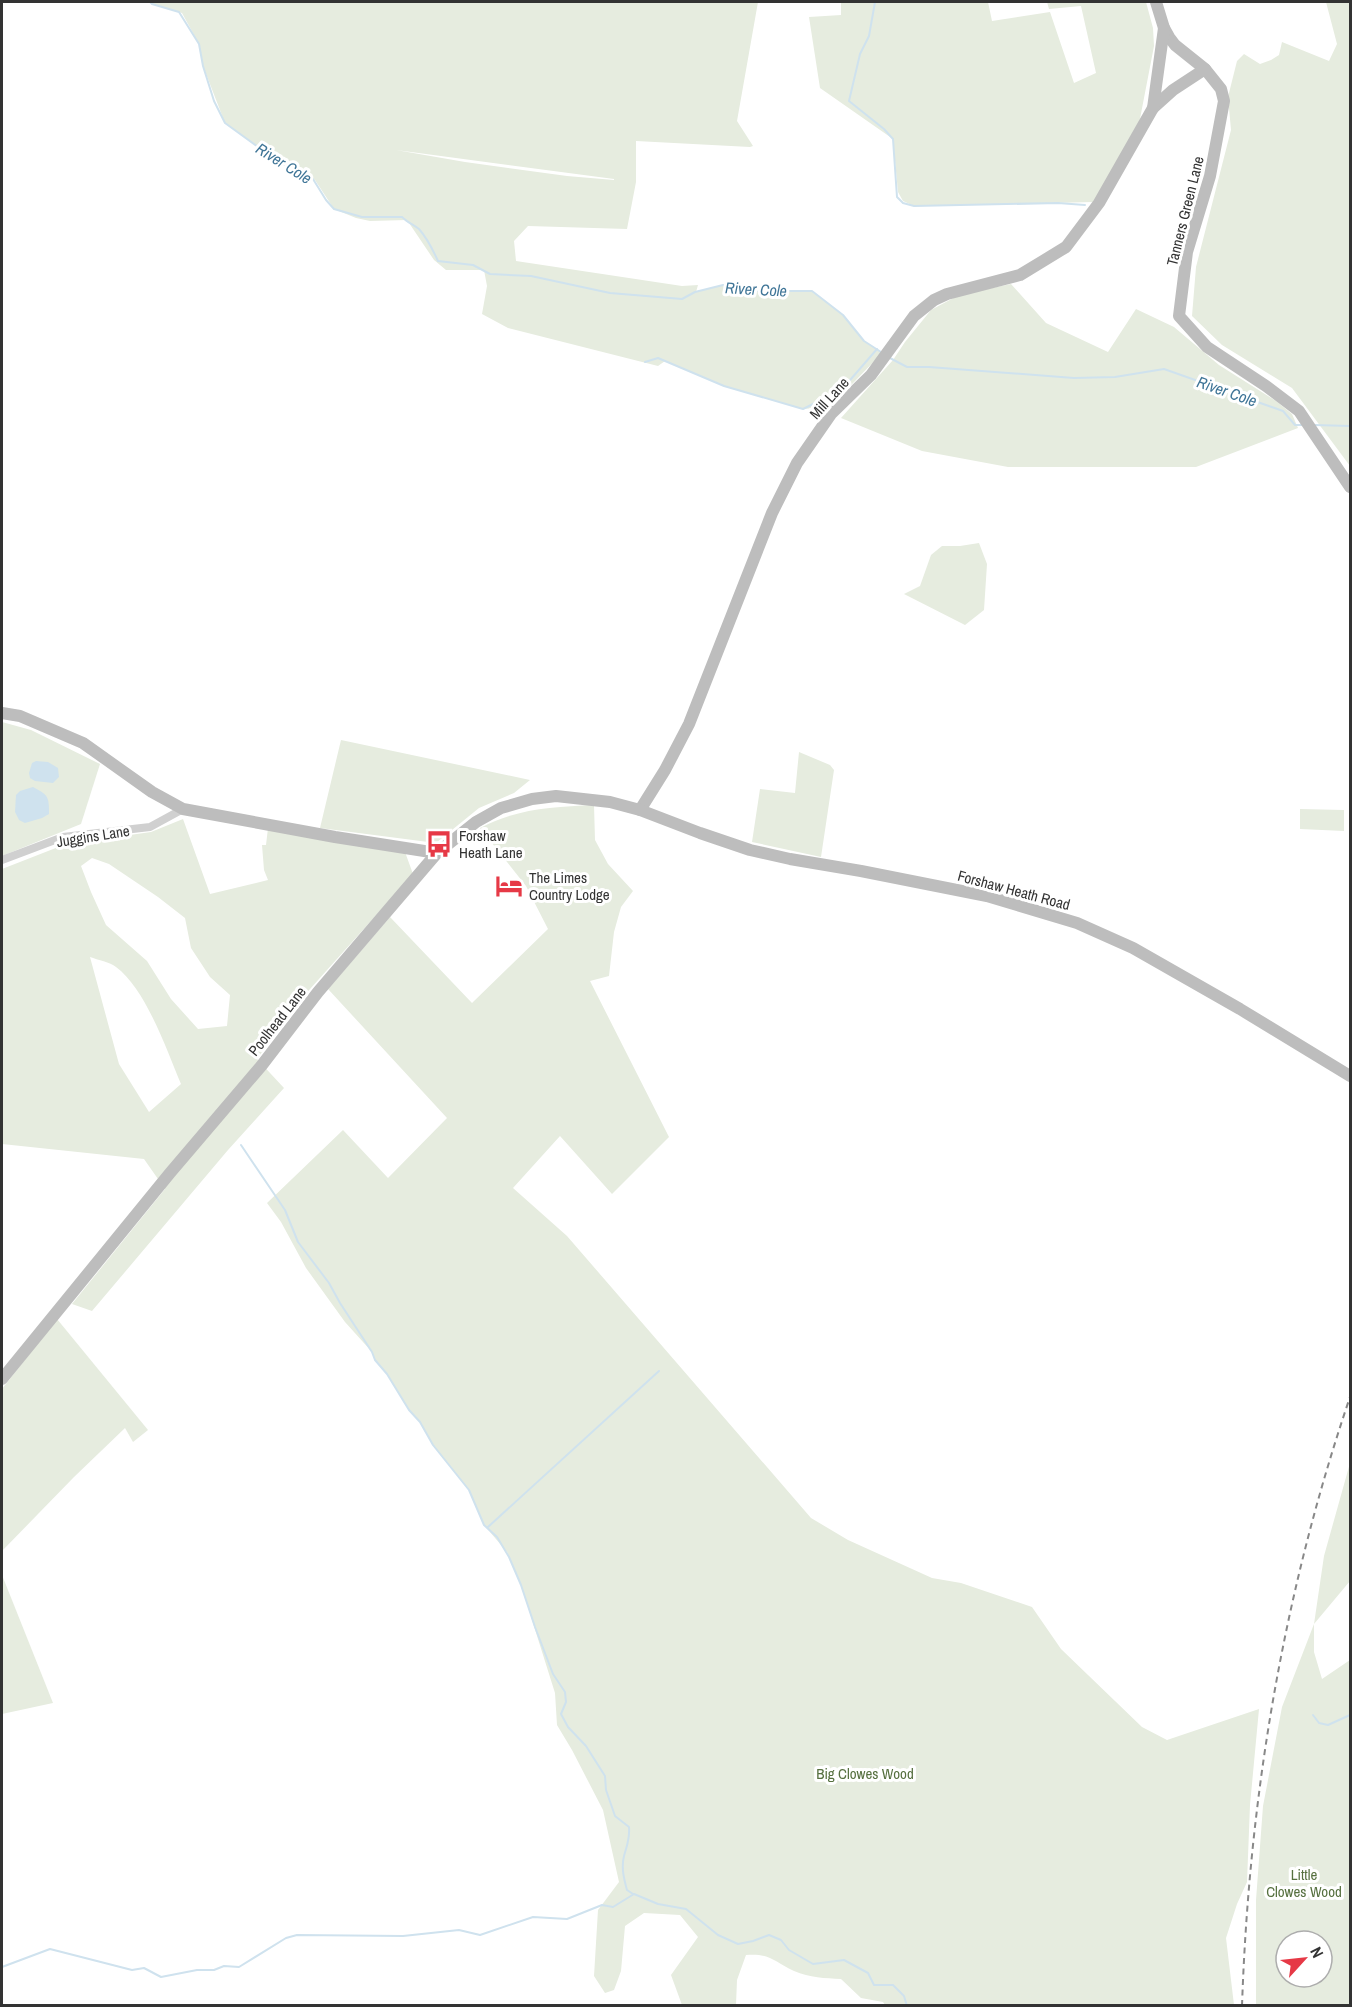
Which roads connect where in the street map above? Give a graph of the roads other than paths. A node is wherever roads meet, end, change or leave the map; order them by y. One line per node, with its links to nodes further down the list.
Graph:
1 (1156, 2): 2 (street, Tanners Green Lane)
2 (1164, 28): 3 (street, Tanners Green Lane); 4 (street, Mill Lane)
3 (1205, 69): 4 (street, Mill Lane); 5 (street, Tanners Green Lane)
4 (1153, 108): 8 (street, Mill Lane)
5 (1350, 487)
6 (2, 713): 7 (street)
7 (183, 809): 9 (street); 10 (street, Juggins Lane)
8 (640, 810): 9 (street, Poolhead Lane); 11 (street, Forshaw Heath Road)
9 (437, 853): 12 (street, Poolhead Lane)
10 (2, 860)
11 (1350, 1076)
12 (2, 1379)

